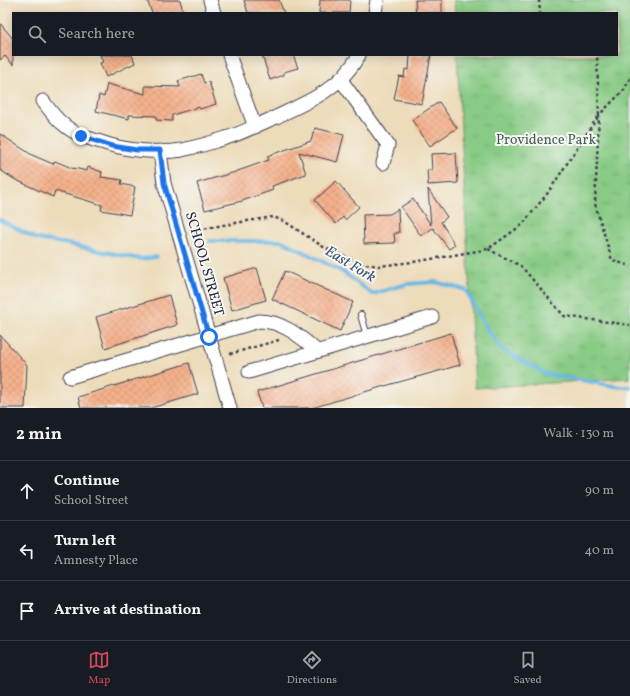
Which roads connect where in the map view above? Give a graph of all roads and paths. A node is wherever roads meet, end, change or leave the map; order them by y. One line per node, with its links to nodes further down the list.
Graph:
1 (210, 0): 4 (street)
2 (377, 0): 5 (street)
3 (539, 0): 6 (path)
4 (214, 12)
5 (375, 12)
6 (540, 12)
7 (229, 56): 14 (street)
8 (358, 56): 11 (street)
9 (597, 56): 13 (path)
10 (630, 78): 13 (path)
11 (341, 80): 14 (street); 16 (street)
12 (43, 102): 15 (street)
13 (599, 115): 18 (path); 19 (path)
14 (255, 127): 15 (street)
15 (160, 150): 25 (street, SCHOOL STREET)
16 (383, 163)
17 (193, 231): 18 (path)
18 (488, 248): 22 (path)
19 (630, 266)
20 (361, 315): 24 (lane)
21 (432, 316): 24 (street)
22 (630, 325)
23 (298, 334): 25 (street); 26 (street); 27 (path)
24 (367, 336): 26 (street)
25 (209, 337): 29 (street); 30 (street, SCHOOL STREET)
26 (317, 351): 28 (street)
27 (230, 354)
28 (249, 372)
29 (70, 377)
30 (230, 408)

